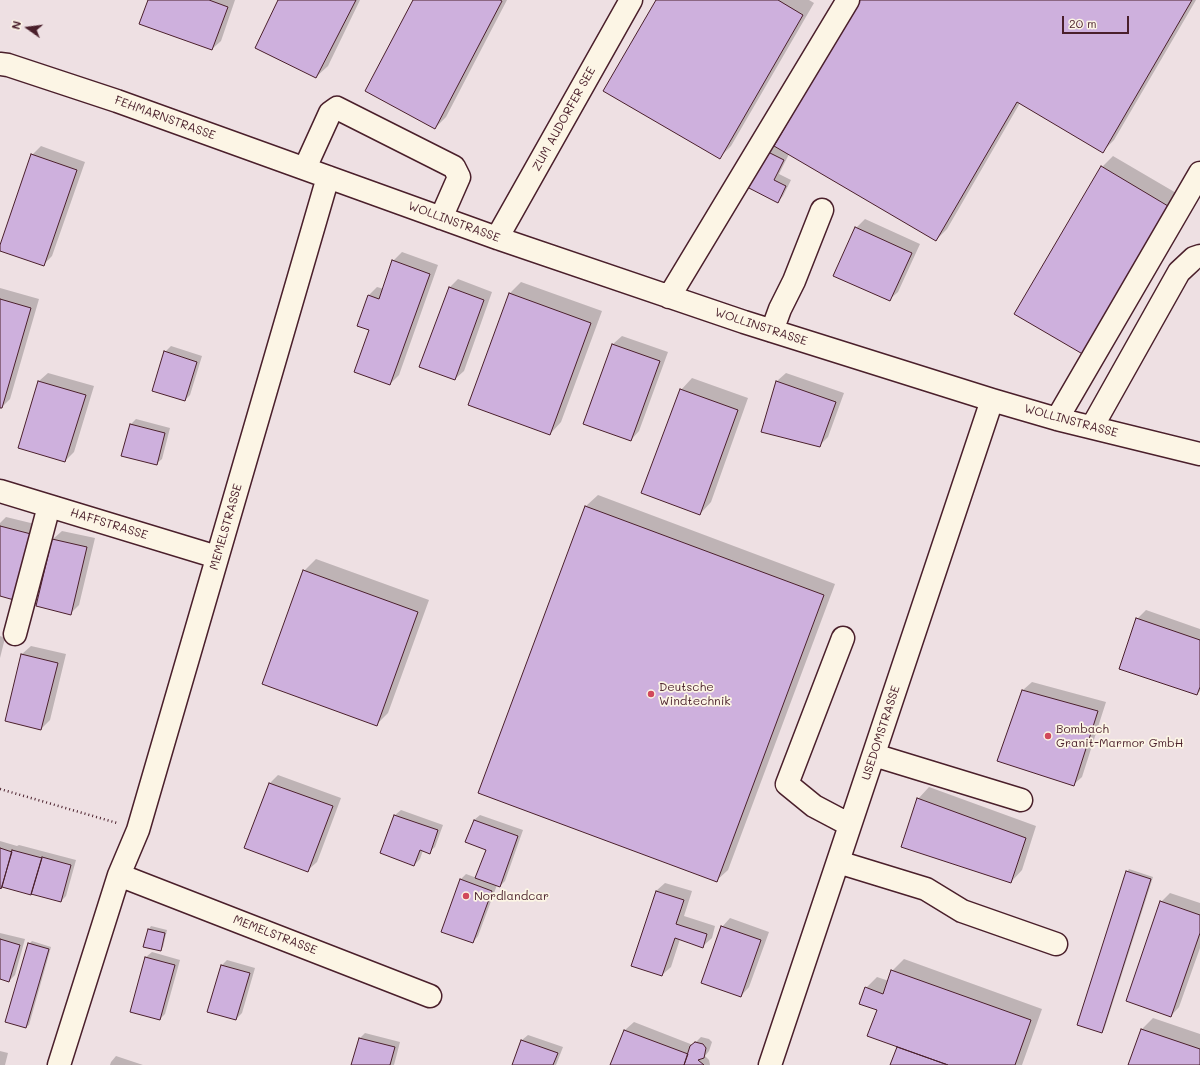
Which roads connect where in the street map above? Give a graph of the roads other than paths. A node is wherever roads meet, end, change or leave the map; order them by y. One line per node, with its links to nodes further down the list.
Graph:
1 (631, 0): 9 (street, ZUM AUDORFER SEE)
2 (848, 0): 11 (street)
3 (0, 64): 4 (street, FEHMARNSTRASSE)
4 (305, 168): 6 (street, FEHMARNSTRASSE); 8 (street)
5 (1200, 173): 14 (street)
6 (328, 177): 8 (street, WOLLINSTRASSE); 19 (street, MEMELSTRASSE)
7 (822, 210): 12 (street)
8 (440, 218): 9 (street, WOLLINSTRASSE)
9 (497, 238): 11 (street, WOLLINSTRASSE)
10 (1200, 256): 15 (street)
11 (669, 297): 12 (street, WOLLINSTRASSE)
12 (772, 331): 13 (street, WOLLINSTRASSE)
13 (992, 400): 14 (street, WOLLINSTRASSE); 22 (street, USEDOMSTRASSE)
14 (1057, 419): 15 (street, WOLLINSTRASSE)
15 (1092, 427): 16 (street, WOLLINSTRASSE)
16 (1200, 454)
17 (0, 491): 18 (street, HAFFSTRASSE)
18 (49, 506): 19 (street, HAFFSTRASSE); 20 (street)
19 (217, 557): 26 (street, MEMELSTRASSE)
20 (14, 634)
21 (843, 638): 24 (street)
22 (874, 754): 23 (street); 24 (street, USEDOMSTRASSE)
23 (1021, 800)
24 (850, 825): 25 (street, USEDOMSTRASSE)
25 (838, 862): 27 (street); 30 (street, USEDOMSTRASSE)
26 (119, 875): 28 (street, MEMELSTRASSE); 29 (street, MEMELSTRASSE)
27 (1056, 944)
28 (430, 996)
29 (58, 1065)
30 (770, 1065)

